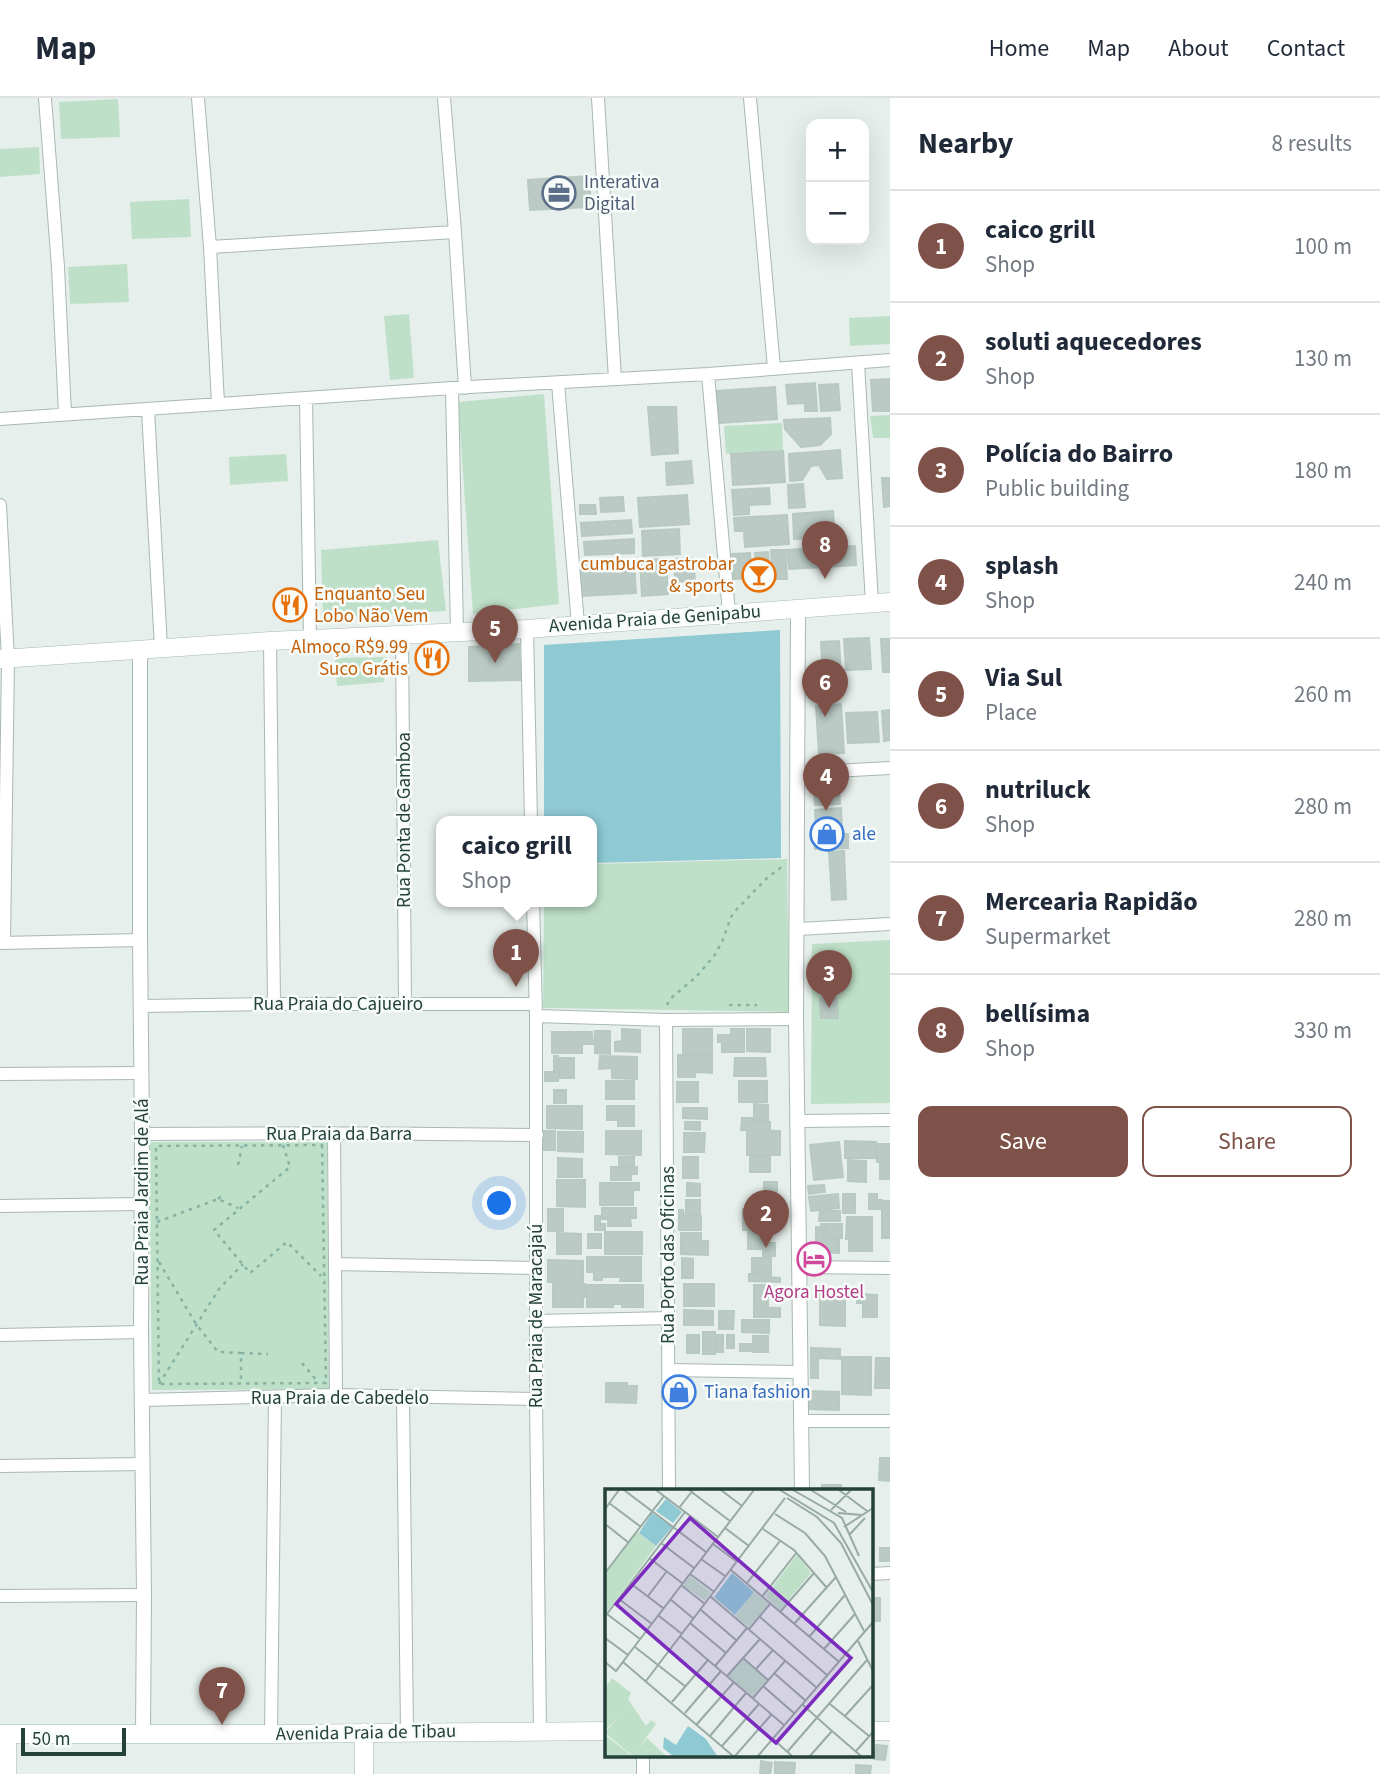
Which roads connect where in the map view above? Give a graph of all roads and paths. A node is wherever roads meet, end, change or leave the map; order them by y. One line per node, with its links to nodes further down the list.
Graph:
1 (45, 98): 19 (street)
2 (198, 98): 7 (street)
3 (444, 98): 6 (street)
4 (598, 98): 12 (street)
5 (750, 98): 10 (street)
6 (455, 232): 7 (street); 15 (street)
7 (211, 247): 17 (street)
8 (890, 360): 9 (street)
9 (858, 363): 10 (street); 22 (street)
10 (774, 368): 11 (street)
11 (708, 374): 12 (street); 24 (street)
12 (615, 379): 13 (street)
13 (558, 383): 15 (street); 25 (street)
14 (452, 388): 15 (street); 16 (street); 27 (street)
15 (465, 388)
16 (306, 399): 17 (street); 29 (street)
17 (218, 404): 18 (street)
18 (148, 410): 19 (street); 31 (street)
19 (65, 414): 20 (street)
20 (0, 419)
21 (0, 505): 33 (street)
22 (881, 603): 23 (main road, Avenida Praia de Genipabu)
23 (798, 608): 24 (main road, Avenida Praia de Genipabu); 35 (street)
24 (729, 613): 25 (main road, Avenida Praia de Genipabu)
25 (578, 625): 26 (main road, Avenida Praia de Genipabu)
26 (527, 629): 27 (main road, Avenida Praia de Genipabu); 36 (street)
27 (457, 633): 28 (main road, Avenida Praia de Genipabu)
28 (402, 635): 29 (main road, Avenida Praia de Genipabu); 44 (street, Rua Ponta de Gamboa)
29 (310, 639): 30 (main road, Avenida Praia de Genipabu)
30 (270, 641): 31 (main road, Avenida Praia de Genipabu); 43 (street)
31 (161, 648): 32 (main road, Avenida Praia de Genipabu)
32 (140, 650): 33 (main road, Avenida Praia de Genipabu); 41 (street, Rua Praia Jardim de Alá)
33 (4, 659): 42 (street)
34 (890, 768): 35 (street)
35 (797, 773): 40 (street)
36 (531, 816)
37 (788, 861): 45 (path)
38 (533, 907): 47 (street, Rua Praia de Maracajaú)
39 (890, 924): 40 (street)
40 (797, 929): 48 (street)
41 (140, 940): 42 (street); 46 (street, Rua Praia Jardim de Alá)
42 (2, 943)
43 (274, 1004): 44 (street, Rua Praia do Cajueiro); 46 (street, Rua Praia do Cajueiro)
44 (405, 1004): 47 (street, Rua Praia do Cajueiro)
45 (667, 1005)
46 (140, 1006): 50 (street, Rua Praia Jardim de Alá)
47 (536, 1010): 49 (street, Rua Praia do Cajueiro); 56 (street, Rua Praia de Maracajaú)
48 (796, 1019): 49 (street, Rua Praia do Cajueiro); 53 (street)
49 (666, 1020): 73 (street, Rua Porto das Oficinas)
50 (141, 1073): 51 (street); 55 (street, Rua Praia Jardim de Alá)
51 (0, 1074)
52 (890, 1120): 53 (street)
53 (798, 1121): 69 (street)
54 (334, 1133): 55 (street, Rua Praia da Barra); 56 (street, Rua Praia da Barra); 68 (street)
55 (142, 1134): 62 (street, Rua Praia Jardim de Alá)
56 (537, 1135): 70 (street, Rua Praia de Maracajaú)
57 (242, 1146): 58 (path); 59 (path); 65 (path)
58 (283, 1146): 64 (path); 72 (path)
59 (238, 1165)
60 (223, 1194): 61 (path)
61 (218, 1199): 64 (path); 65 (path)
62 (141, 1204): 63 (street); 76 (street, Rua Praia Jardim de Alá)
63 (0, 1206)
64 (240, 1209): 67 (path)
65 (157, 1222): 66 (path)
66 (158, 1260): 75 (path); 85 (path)
67 (243, 1264): 72 (path); 75 (path)
68 (336, 1264): 70 (street); 86 (street)
69 (800, 1267): 71 (street); 82 (street)
70 (536, 1268): 74 (street, Rua Praia de Maracajaú)
71 (890, 1268)
72 (324, 1280): 84 (path)
73 (668, 1318): 74 (street); 81 (street, Rua Porto das Oficinas)
74 (537, 1321): 89 (street, Rua Praia de Maracajaú)
75 (196, 1324): 78 (path); 85 (path)
76 (141, 1332): 77 (street); 90 (street, Rua Praia Jardim de Alá)
77 (0, 1335)
78 (241, 1353): 79 (path); 83 (path)
79 (268, 1354)
80 (302, 1363): 84 (path)
81 (669, 1370): 82 (street); 95 (street, Rua Porto das Oficinas)
82 (800, 1372): 91 (street)
83 (241, 1383): 84 (path); 85 (path)
84 (318, 1383)
85 (159, 1384)
86 (336, 1395): 87 (street, Rua Praia de Cabedelo); 88 (street, Rua Praia de Cabedelo)
87 (403, 1397): 89 (street, Rua Praia de Cabedelo); 106 (street)
88 (275, 1398): 90 (street, Rua Praia de Cabedelo); 109 (street)
89 (536, 1399): 101 (street, Rua Praia de Maracajaú)
90 (143, 1400): 93 (street, Rua Praia Jardim de Alá)
91 (802, 1421): 92 (street); 96 (street)
92 (890, 1421)
93 (143, 1464): 94 (street); 99 (street, Rua Praia Jardim de Alá)
94 (0, 1466)
95 (669, 1489)
96 (802, 1489)
97 (890, 1573): 98 (street)
98 (872, 1574)
99 (144, 1595): 100 (street); 108 (street, Rua Praia Jardim de Alá)
100 (0, 1596)
101 (540, 1731): 102 (main road, Avenida Praia de Tibau); 106 (main road, Avenida Praia de Tibau)
102 (605, 1731)
103 (872, 1731): 104 (main road)
104 (890, 1731)
105 (364, 1732): 106 (main road, Avenida Praia de Tibau); 109 (main road, Avenida Praia de Tibau); 112 (main road)
106 (407, 1732)
107 (4, 1734): 108 (main road, Avenida Praia de Tibau); 111 (main road)
108 (143, 1734): 109 (main road, Avenida Praia de Tibau)
109 (271, 1734)
110 (643, 1756): 113 (street)
111 (7, 1774)
112 (364, 1774)
113 (643, 1774)

